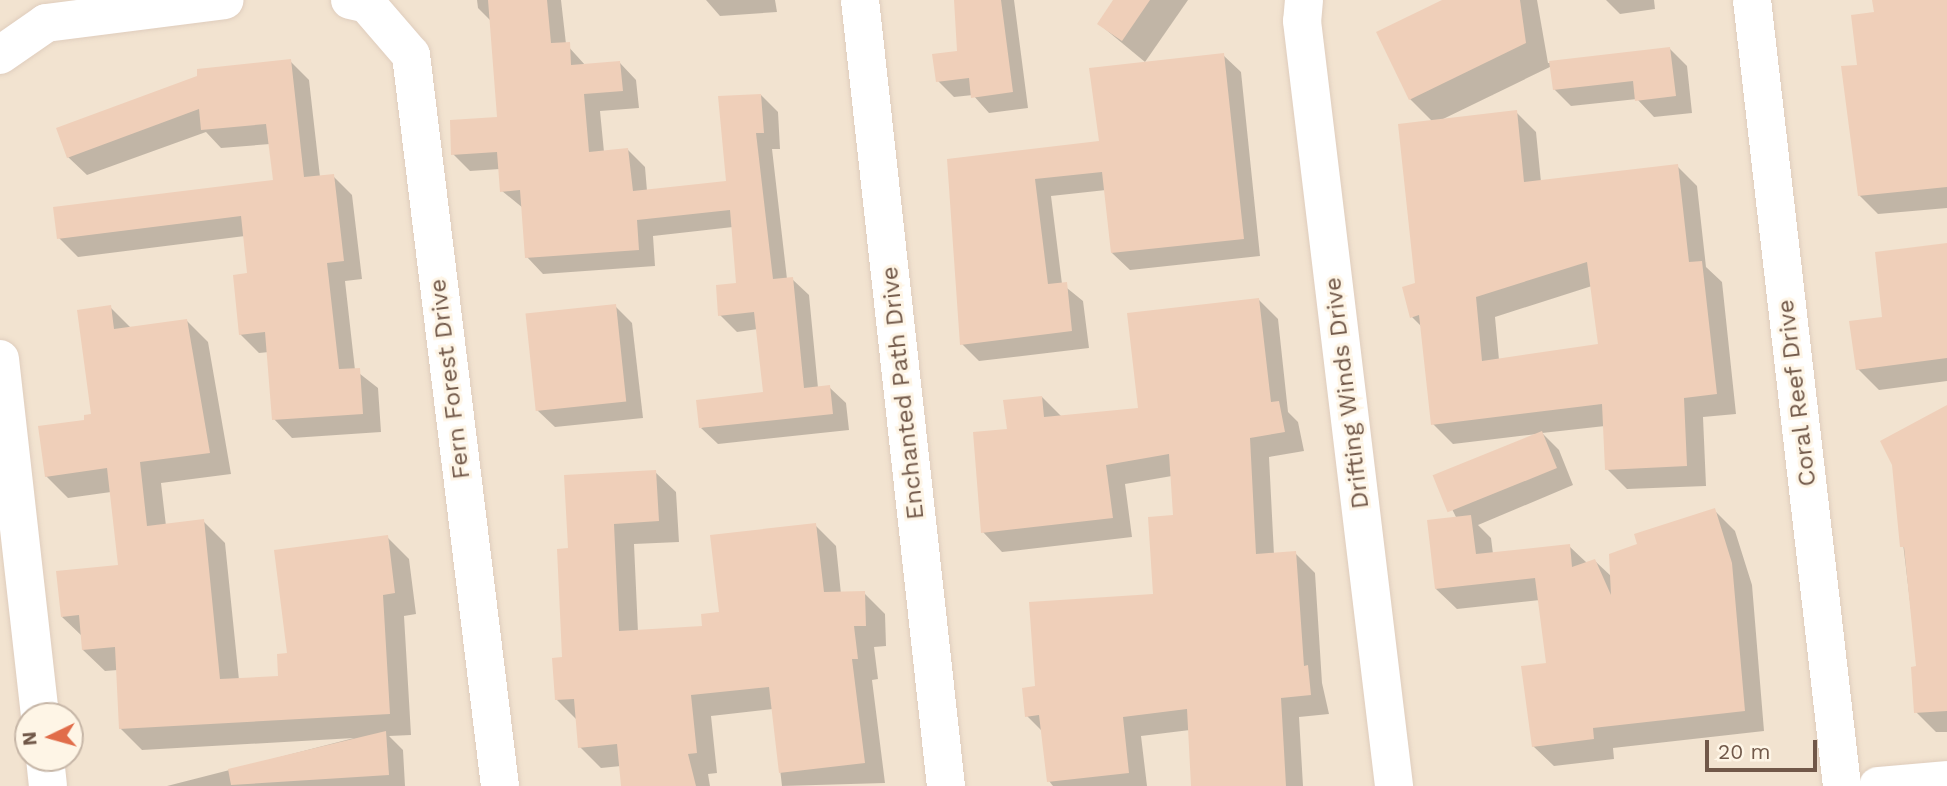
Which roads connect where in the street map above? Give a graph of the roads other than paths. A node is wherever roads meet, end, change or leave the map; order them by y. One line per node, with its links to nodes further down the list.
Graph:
1 (350, 0): 10 (street, Fern Forest Drive)
2 (860, 0): 11 (street, Enchanted Path Drive)
3 (1304, 0): 12 (street, Drifting Winds Drive)
4 (1752, 0): 13 (street, Coral Reef Drive)
5 (210, 1): 6 (street)
6 (0, 55)
7 (0, 359): 8 (street)
8 (38, 702)
9 (1947, 780): 14 (street)
10 (499, 786)
11 (946, 786)
12 (1394, 786)
13 (1842, 786)
14 (1878, 786)

